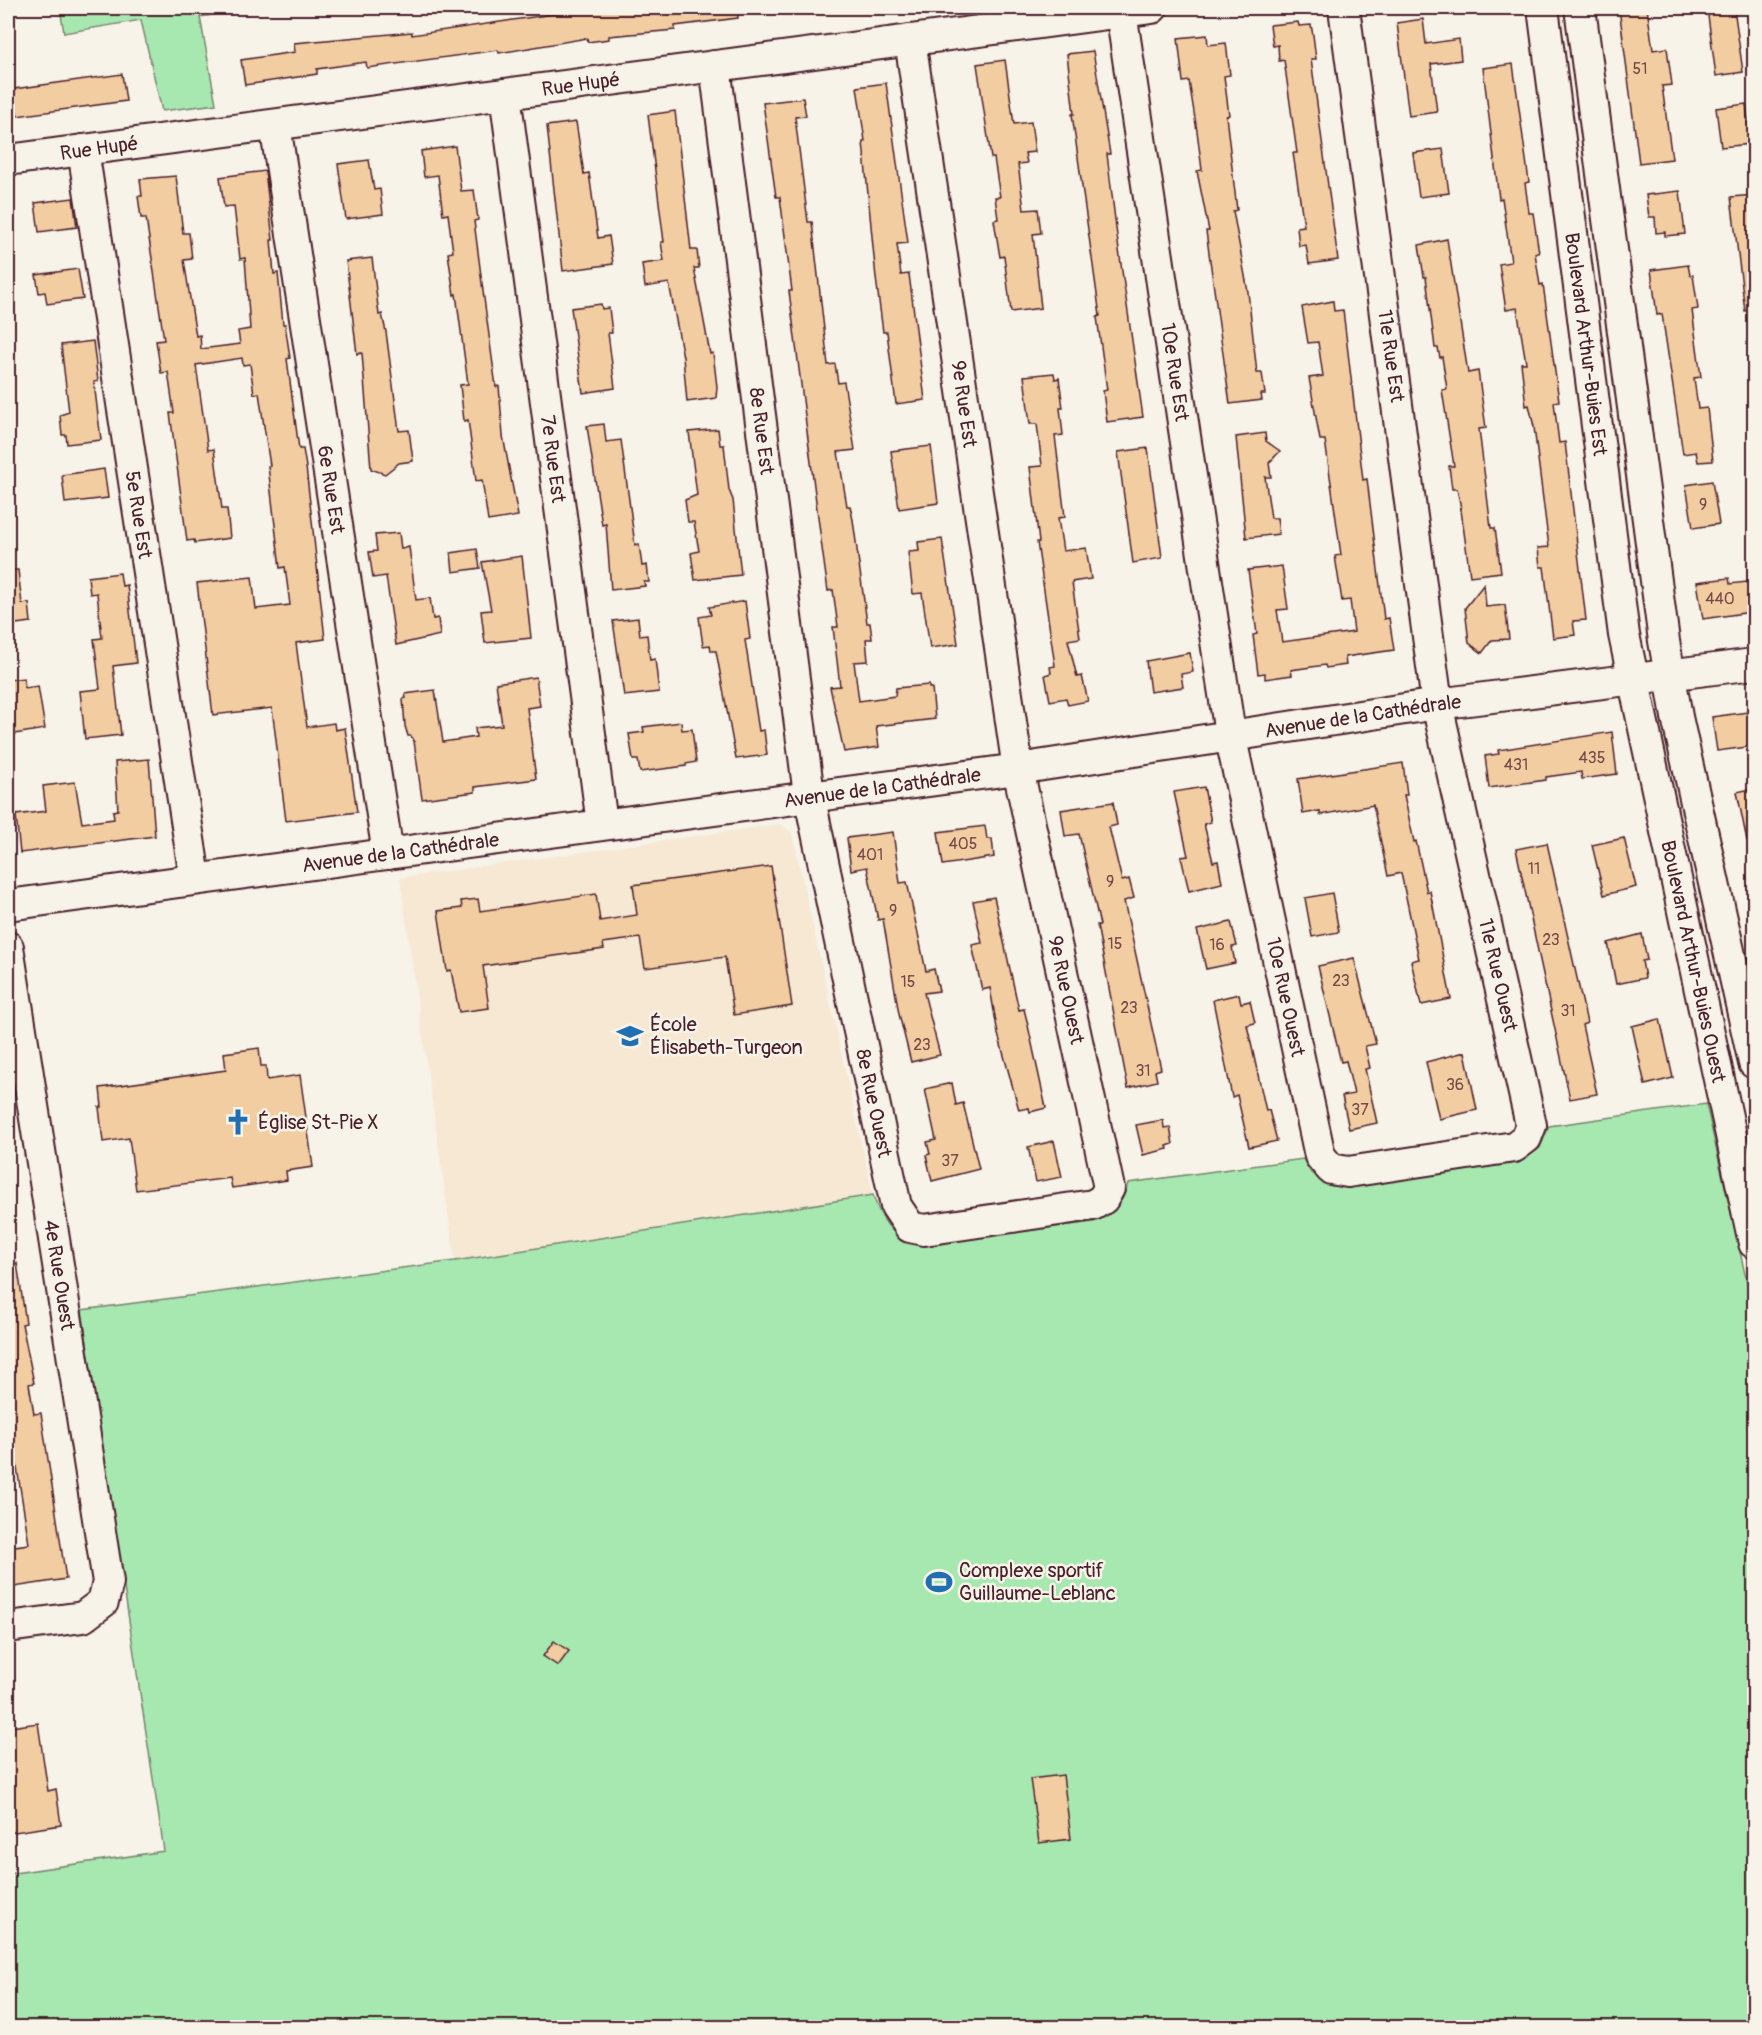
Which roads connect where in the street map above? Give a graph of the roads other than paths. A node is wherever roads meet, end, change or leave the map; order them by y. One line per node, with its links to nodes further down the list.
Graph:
1 (1152, 8): 5 (street, Rue Hupé)
2 (1344, 8): 15 (street, 11e Rue Est)
3 (1543, 8): 14 (street, Boulevard Arthur-Buies Est)
4 (1580, 8): 13 (street, Boulevard Arthur-Buies Est)
5 (1121, 12): 6 (street, Rue Hupé); 16 (street, 10e Rue Est)
6 (909, 40): 7 (street, Rue Hupé); 17 (street, 9e Rue Est)
7 (715, 66): 8 (street, Rue Hupé); 18 (street, 8e Rue Est)
8 (505, 94): 9 (street, Rue Hupé); 19 (street, 7e Rue Est)
9 (275, 125): 10 (street, Rue Hupé); 20 (street, 6e Rue Est)
10 (83, 150): 11 (street, Rue Hupé); 21 (street, 5e Rue Est)
11 (8, 160)
12 (1755, 664): 13 (street, Avenue de la Cathédrale)
13 (1670, 676): 14 (street, Avenue de la Cathédrale); 24 (street, Boulevard Arthur-Buies Ouest)
14 (1632, 680): 15 (street, Avenue de la Cathédrale); 27 (street, Boulevard Arthur-Buies Ouest)
15 (1437, 704): 16 (street, Avenue de la Cathédrale); 25 (street, 11e Rue Ouest)
16 (1230, 734): 17 (street, Avenue de la Cathédrale); 25 (street, 10e Rue Ouest)
17 (1018, 769): 18 (street, Avenue de la Cathédrale); 26 (street, 9e Rue Ouest)
18 (809, 795): 19 (street, Avenue de la Cathédrale); 26 (street, 8e Rue Ouest)
19 (602, 824): 20 (street, Avenue de la Cathédrale)
20 (388, 854): 21 (street, Avenue de la Cathédrale)
21 (195, 878): 22 (street, Avenue de la Cathédrale)
22 (8, 905)
23 (8, 947): 28 (street, 4e Rue Ouest)
24 (1755, 1064)
25 (1419, 1163)
26 (1093, 1205)
27 (1755, 1242)
28 (8, 1627)

